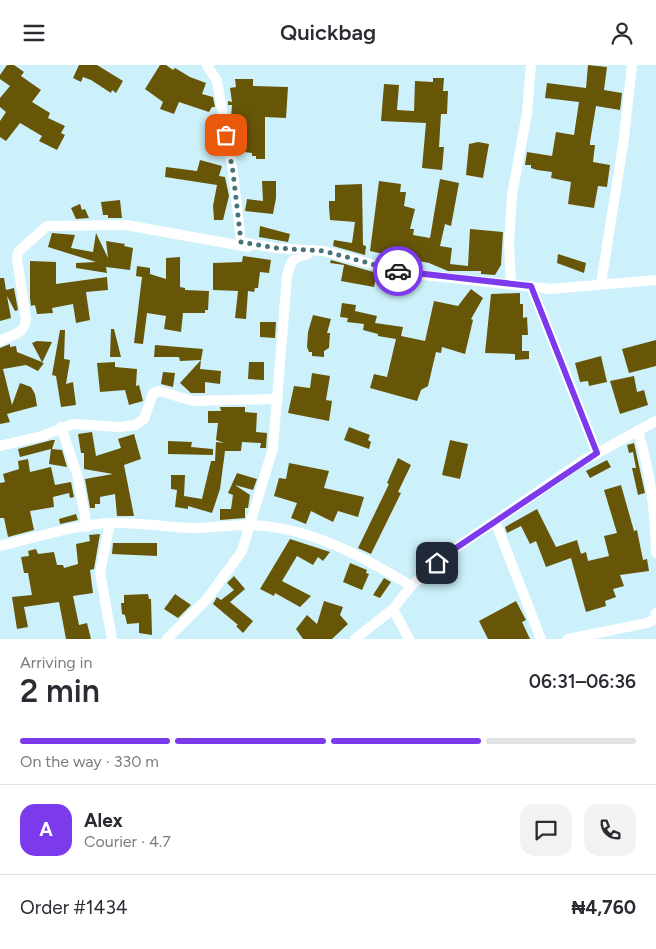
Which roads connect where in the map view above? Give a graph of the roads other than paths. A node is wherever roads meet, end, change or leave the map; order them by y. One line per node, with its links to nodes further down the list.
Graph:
1 (207, 65): 4 (street)
2 (531, 65): 7 (street)
3 (632, 65): 8 (street)
4 (324, 251): 5 (street); 7 (street)
5 (295, 256): 10 (street); 11 (street)
6 (656, 279): 8 (street)
7 (511, 284): 9 (street)
8 (601, 284): 9 (street)
9 (531, 286): 16 (street)
10 (0, 341)
11 (278, 399): 13 (street); 20 (street)
12 (656, 421): 14 (street)
13 (61, 427): 15 (street); 21 (street)
14 (638, 430): 16 (street); 17 (street)
15 (0, 446)
16 (597, 453): 18 (street)
17 (654, 489): 23 (street)
18 (495, 521): 24 (street); 31 (street)
19 (110, 523): 20 (street); 21 (street); 27 (street)
20 (250, 525): 24 (street); 28 (street)
21 (87, 527): 22 (street)
22 (0, 547)
23 (656, 553)
24 (411, 586): 25 (street)
25 (393, 609): 29 (street); 30 (street)
26 (656, 613): 32 (street)
27 (112, 639)
28 (167, 639)
29 (355, 639)
30 (409, 639)
31 (541, 639)
32 (568, 639)

